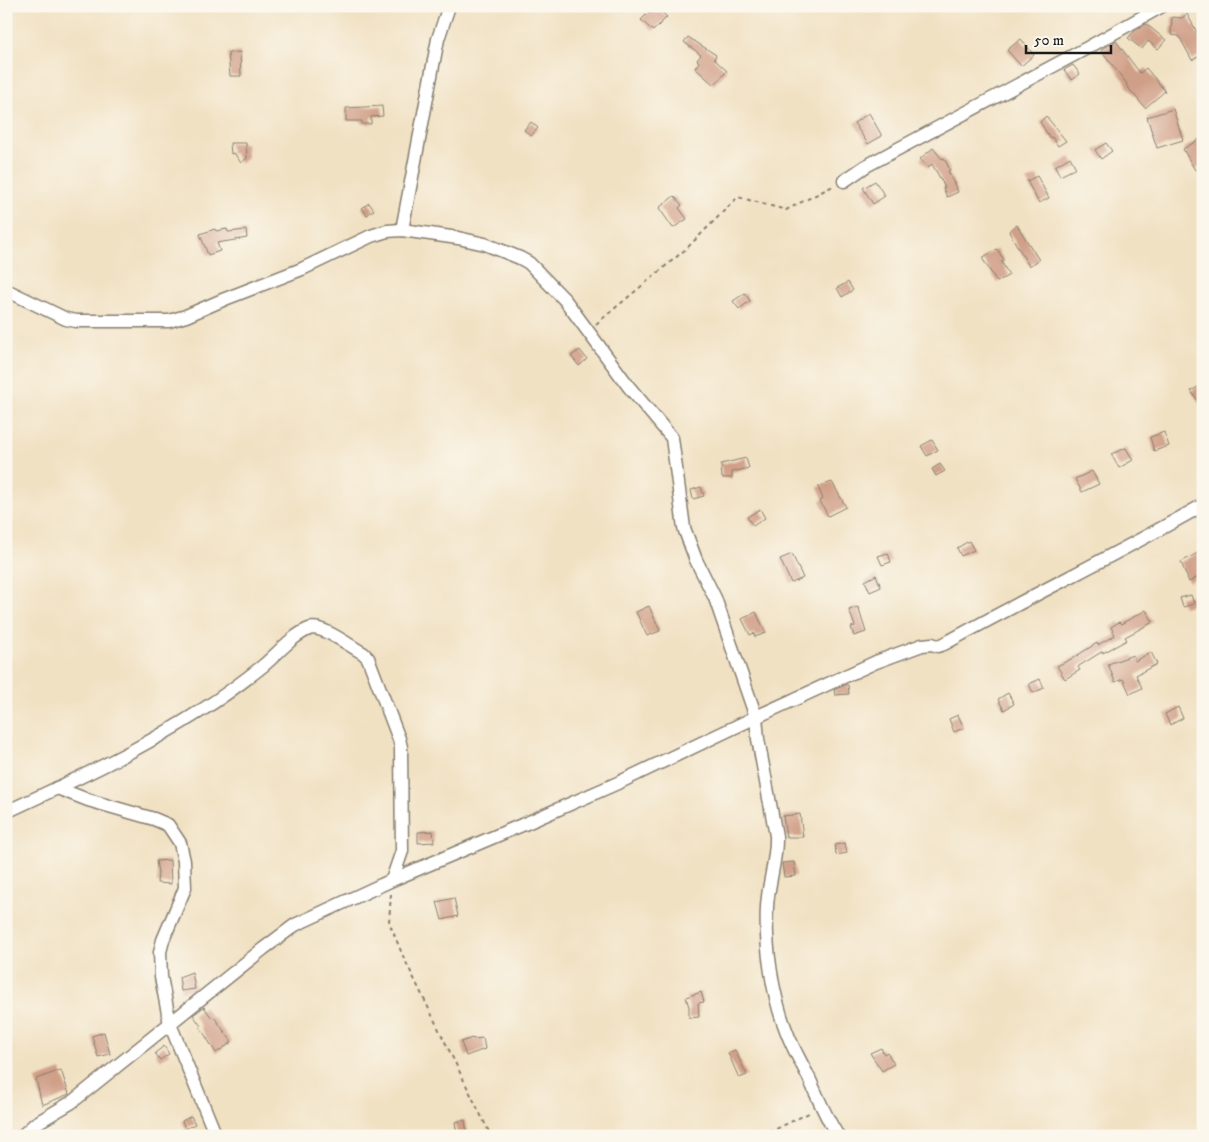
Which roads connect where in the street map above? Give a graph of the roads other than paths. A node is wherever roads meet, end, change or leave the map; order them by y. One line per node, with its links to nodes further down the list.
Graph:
1 (449, 6): 4 (street)
2 (1162, 6): 3 (street)
3 (844, 181)
4 (402, 230): 5 (street); 7 (street)
5 (6, 290)
6 (1203, 505): 7 (street)
7 (756, 717): 10 (street); 14 (street)
8 (57, 788): 9 (street); 10 (street); 11 (street)
9 (6, 812)
10 (392, 880): 11 (street)
11 (170, 1024): 12 (street); 13 (street)
12 (22, 1136)
13 (216, 1136)
14 (838, 1136)

